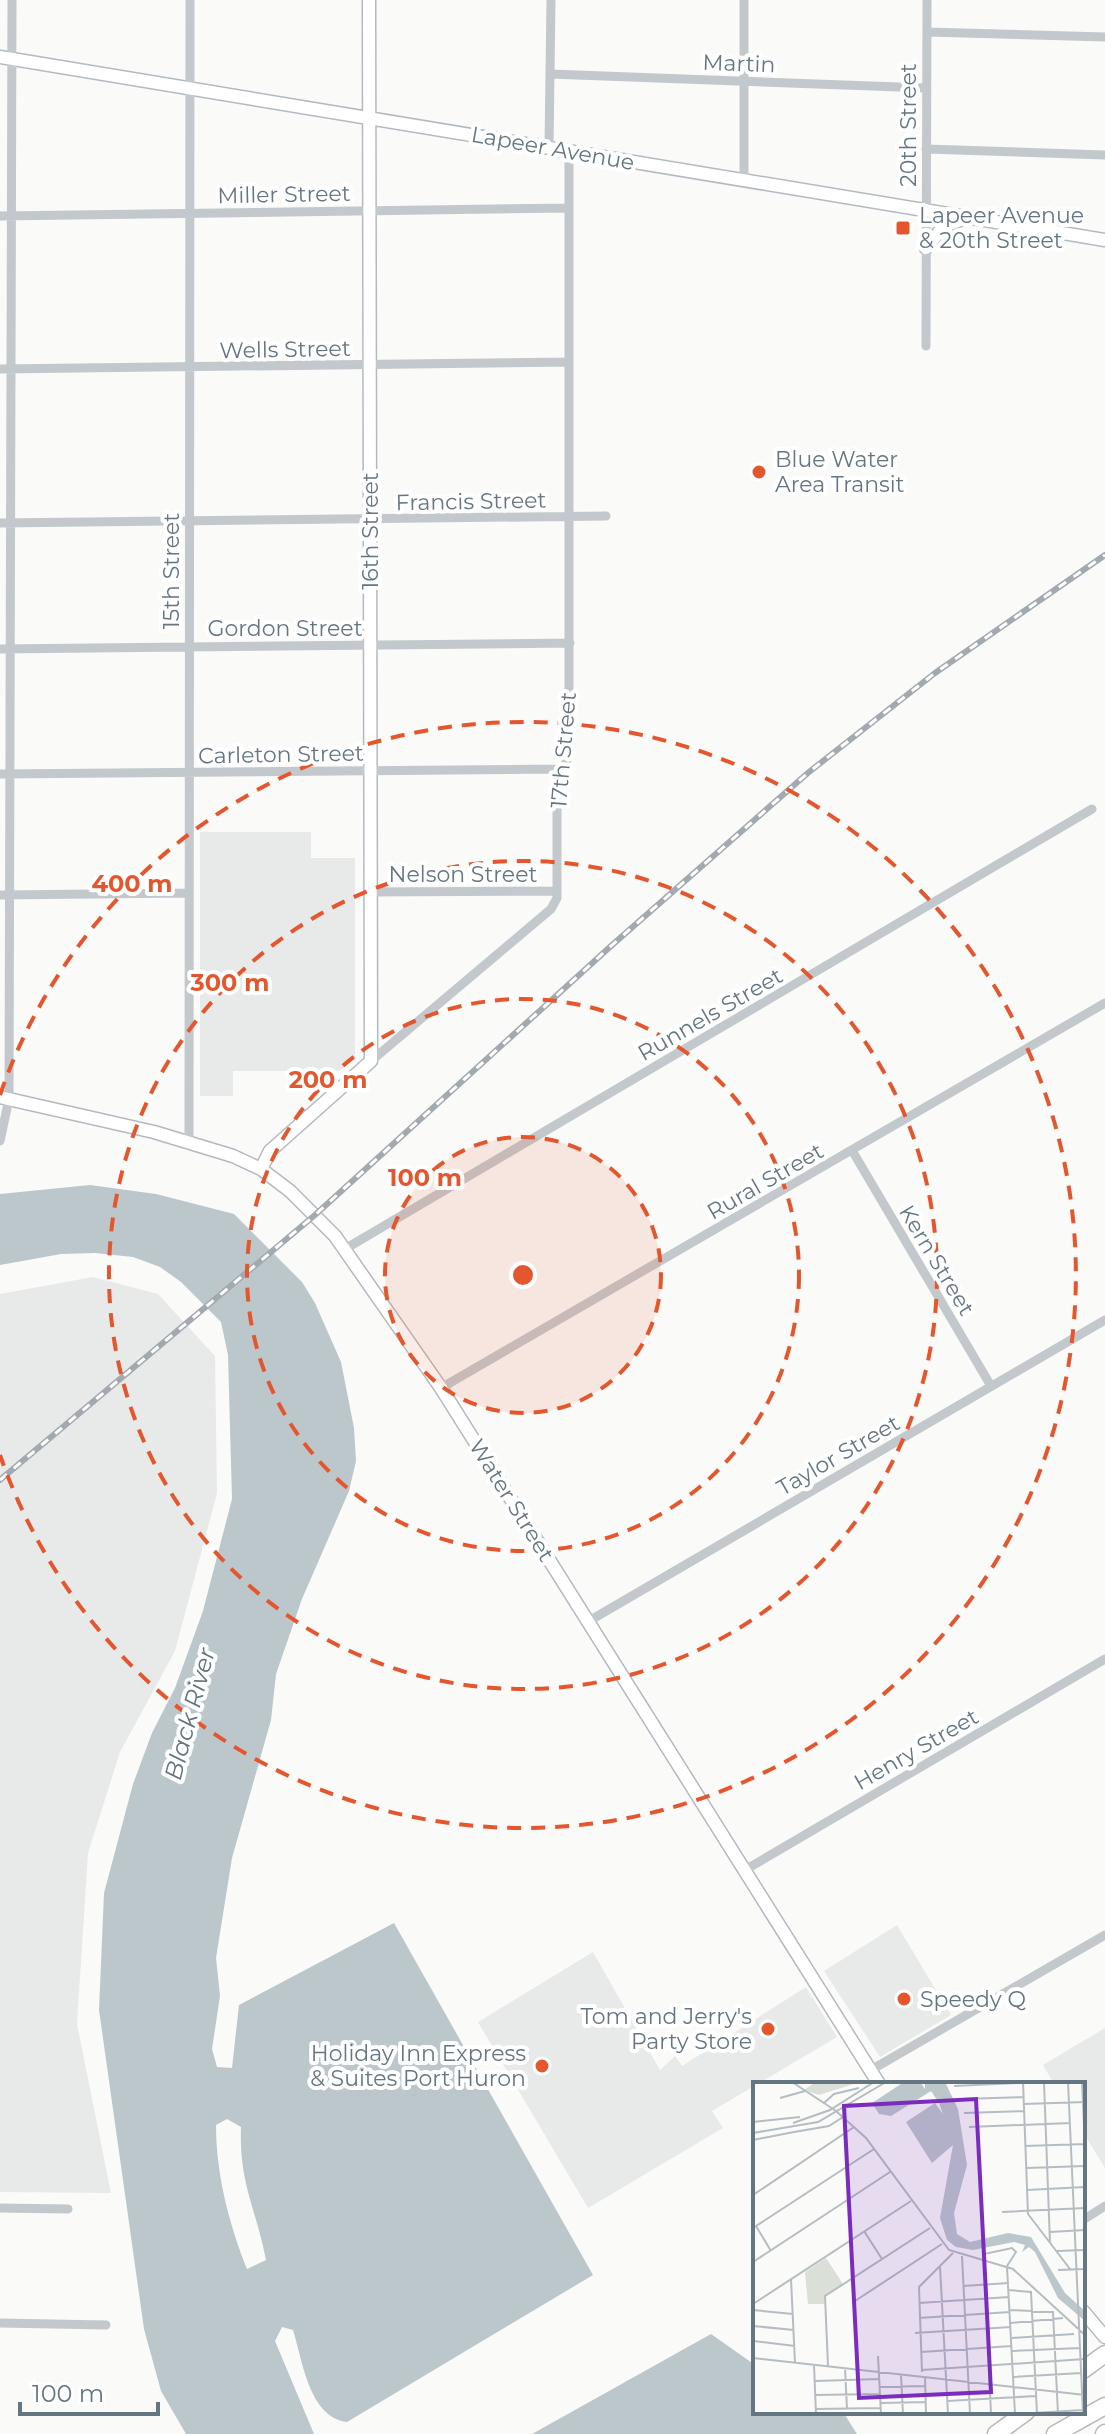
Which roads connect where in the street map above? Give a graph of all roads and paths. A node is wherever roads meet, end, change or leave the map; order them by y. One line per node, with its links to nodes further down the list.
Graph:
1 (12, 0): 9 (street)
2 (190, 0): 13 (street, 15th Street)
3 (369, 0): 14 (street, 16th Street)
4 (551, 0): 10 (street)
5 (744, 0): 11 (street)
6 (927, 0): 7 (street, 20th Street)
7 (927, 32): 8 (street); 12 (street, 20th Street)
8 (1105, 37)
9 (6, 58): 13 (street, Lapeer Avenue); 25 (street)
10 (550, 74): 11 (street, Martin); 15 (street)
11 (744, 82): 12 (street, Martin); 19 (street)
12 (926, 88): 16 (street, 20th Street)
13 (190, 89): 14 (street, Lapeer Avenue); 23 (street, 15th Street)
14 (369, 117): 15 (street, Lapeer Avenue); 22 (street, 16th Street)
15 (549, 146): 17 (street, Lapeer Avenue)
16 (926, 149): 18 (street); 21 (street, 20th Street)
17 (569, 150): 19 (street, Lapeer Avenue); 20 (street, 17th Street)
18 (1105, 155)
19 (744, 181): 21 (street, Lapeer Avenue)
20 (569, 208): 22 (street, Miller Street); 30 (street, 17th Street)
21 (926, 210): 26 (street, Lapeer Avenue); 28 (street, 20th Street)
22 (369, 211): 23 (street, Miller Street); 31 (street, 16th Street)
23 (189, 213): 25 (street, Miller Street); 32 (street, 15th Street)
24 (0, 216): 25 (street, Miller Street)
25 (11, 216): 33 (street)
26 (970, 217): 27 (street, Lapeer Avenue); 28 (street)
27 (1105, 240)
28 (926, 248): 29 (street, 20th Street)
29 (926, 346)
30 (569, 362): 31 (street, Wells Street); 35 (street, 17th Street)
31 (369, 366): 32 (street, Wells Street); 36 (street, 16th Street)
32 (190, 368): 33 (street, Wells Street); 37 (street, 15th Street)
33 (5, 369): 39 (street)
34 (606, 516): 35 (street, Francis Street)
35 (569, 518): 36 (street, Francis Street); 40 (street, 17th Street)
36 (369, 520): 37 (street, Francis Street); 41 (street, 16th Street)
37 (189, 522): 39 (street, Francis Street); 42 (street, 15th Street)
38 (0, 523): 39 (street, Francis Street)
39 (11, 523): 43 (street)
40 (570, 643): 41 (street, Gordon Street); 44 (street, 17th Street)
41 (370, 645): 42 (street, Gordon Street); 45 (street, 16th Street)
42 (189, 647): 43 (street, Gordon Street); 46 (street, 15th Street)
43 (5, 648): 47 (street)
44 (563, 769): 45 (street, Carleton Street); 49 (street, 17th Street)
45 (368, 771): 46 (street, Carleton Street); 50 (street, 16th Street)
46 (189, 773): 47 (street, Carleton Street); 51 (street, 15th Street)
47 (5, 774): 52 (street)
48 (1092, 809): 60 (street, Runnels Street)
49 (557, 891): 50 (street, Nelson Street); 54 (street)
50 (369, 892): 54 (street, 16th Street)
51 (187, 893): 52 (street); 57 (street, 15th Street)
52 (5, 895): 55 (street)
53 (1105, 1003): 58 (street, Rural Street)
54 (371, 1061): 59 (street)
55 (5, 1098): 56 (street); 57 (street, Water Street)
56 (0, 1141)
57 (189, 1141): 59 (street, Water Street)
58 (853, 1152): 62 (street, Kern Street); 63 (street, Rural Street)
59 (261, 1169): 60 (street, Water Street)
60 (345, 1249): 63 (street, Water Street)
61 (1105, 1320): 62 (street, Taylor Street)
62 (991, 1386): 64 (street, Taylor Street)
63 (441, 1388): 64 (street, Water Street)
64 (589, 1621): 66 (street, Water Street)
65 (1105, 1659): 66 (street, Henry Street)
66 (745, 1870): 68 (street, Water Street)
67 (1105, 1935): 68 (street)
68 (871, 2070): 69 (street, Water Street)
69 (878, 2082)
70 (1105, 2206): 73 (street)
71 (0, 2208): 72 (street)
72 (68, 2209)
73 (1085, 2219)
74 (1085, 2313): 77 (street)
75 (0, 2323): 76 (street)
76 (106, 2325)
77 (1105, 2337)
78 (1105, 2354): 79 (highway)
79 (1085, 2369)
80 (1105, 2406): 83 (highway)
81 (1023, 2414): 82 (highway)
82 (996, 2434)
83 (1055, 2434)

